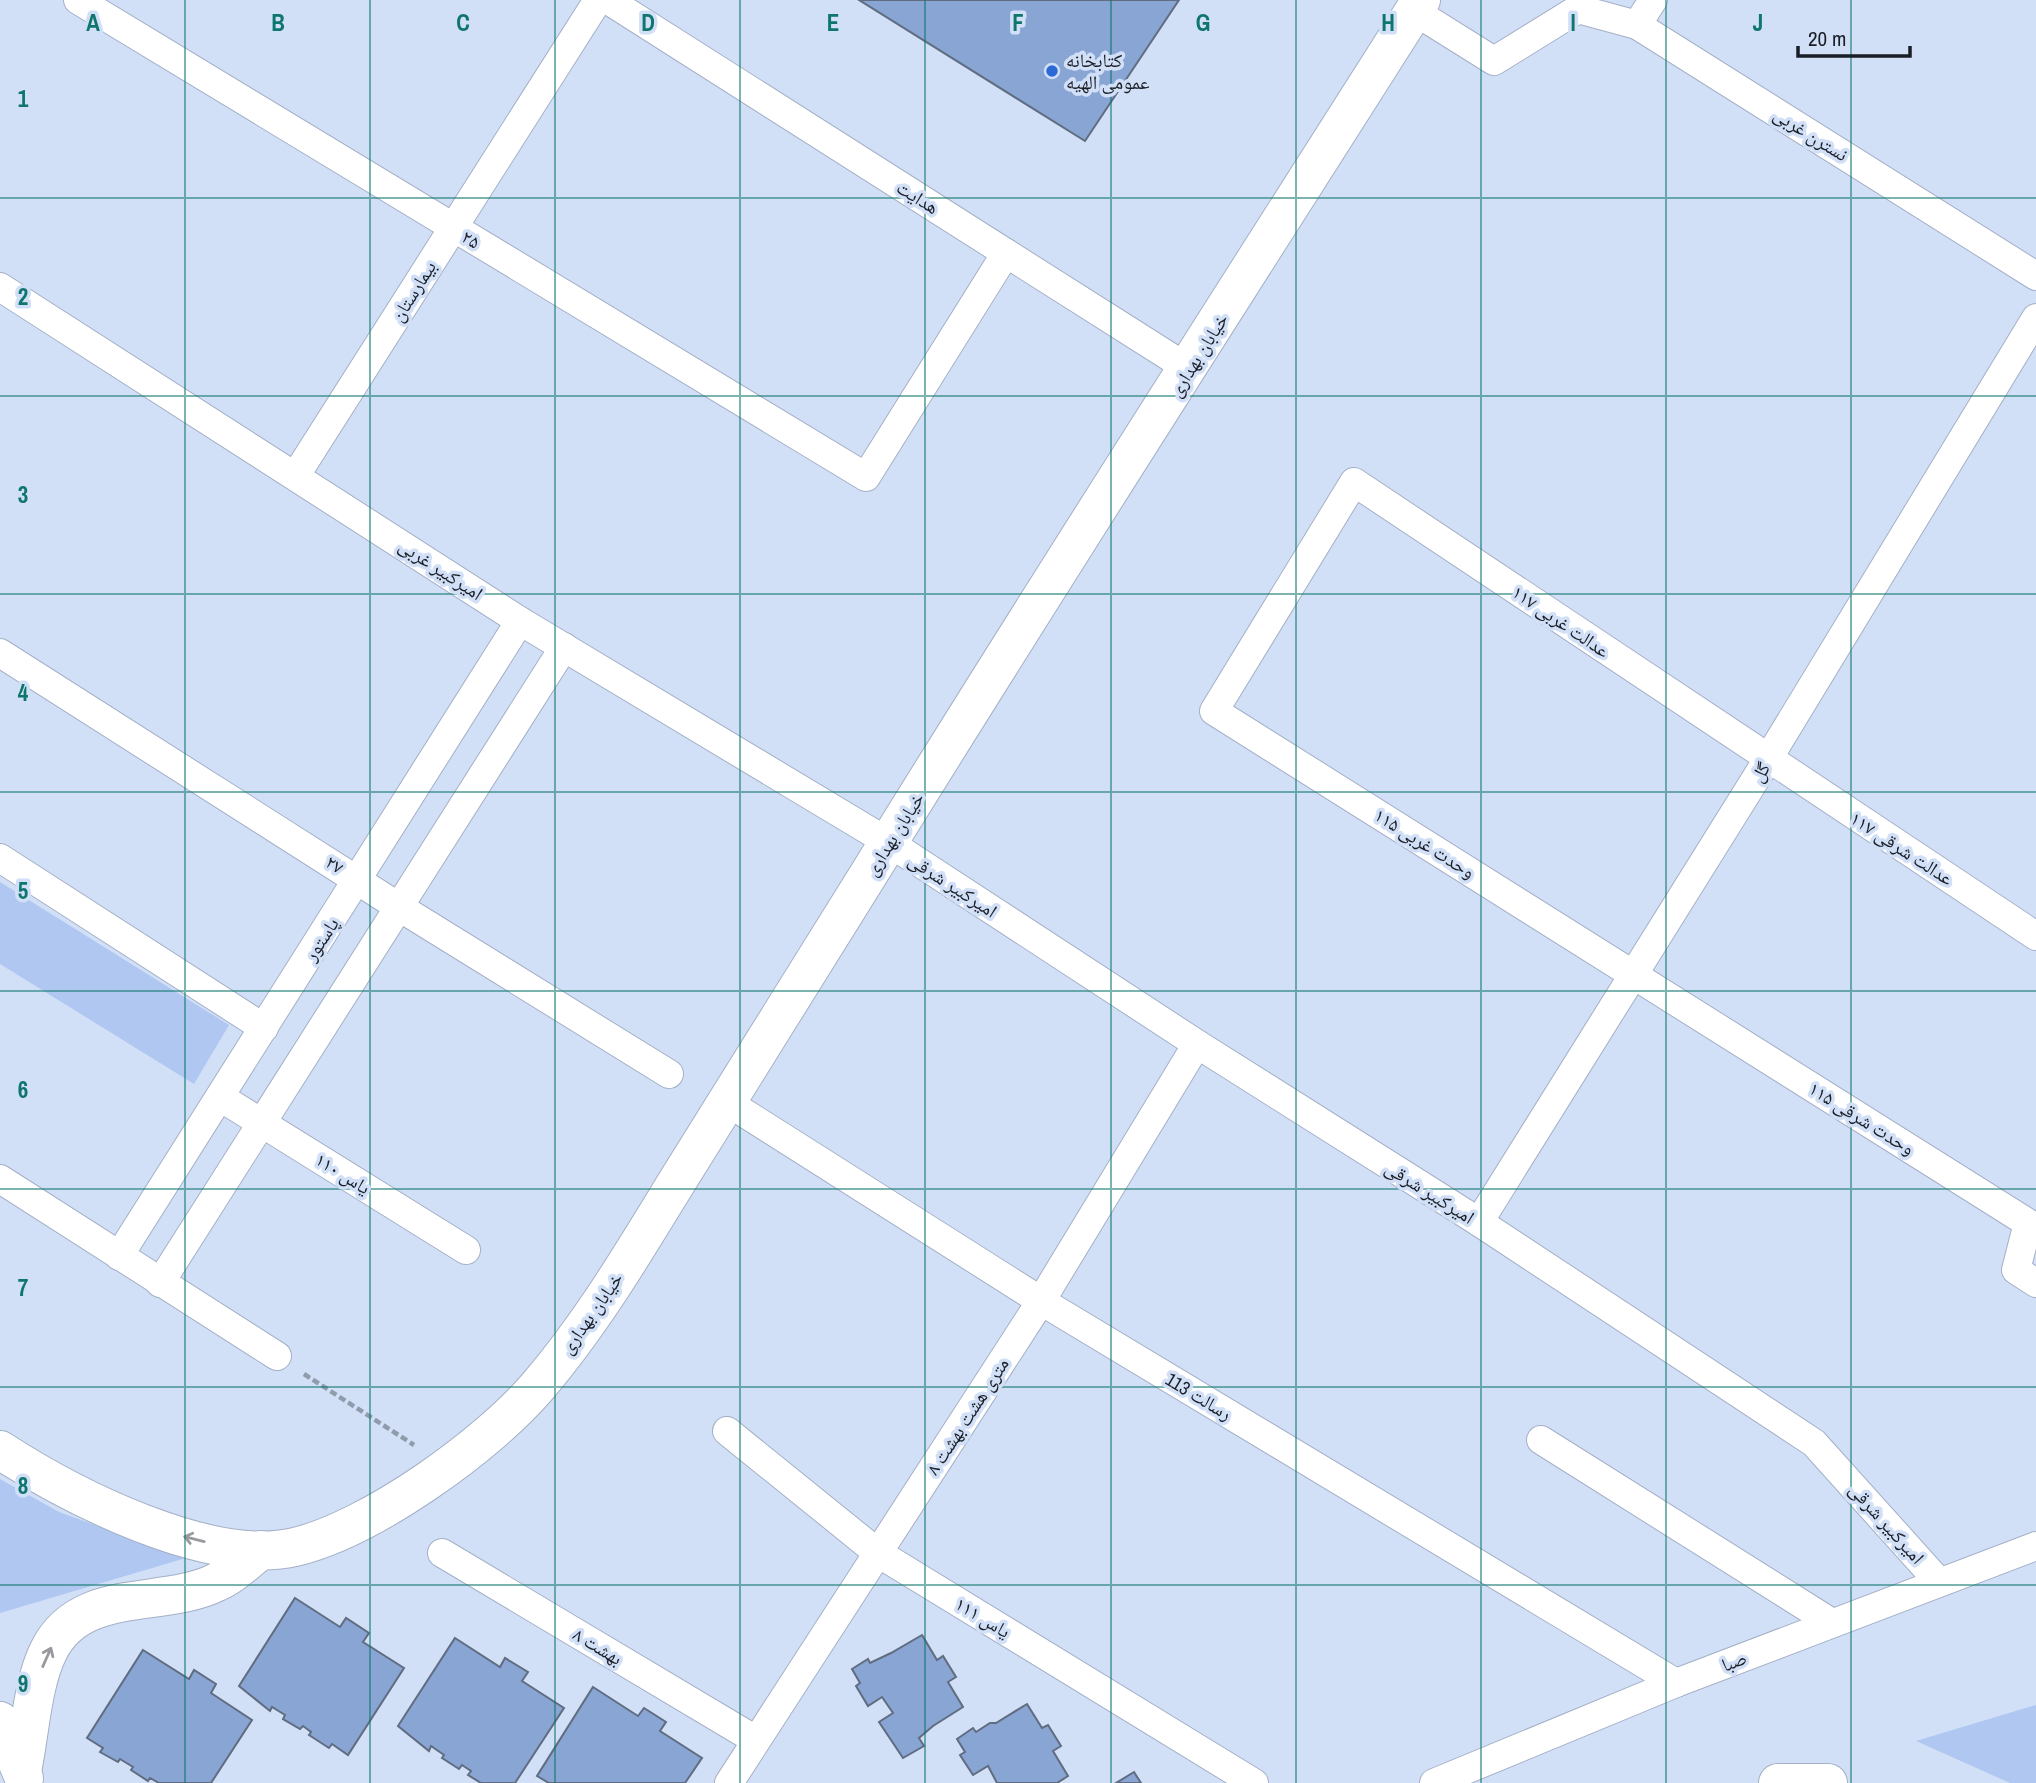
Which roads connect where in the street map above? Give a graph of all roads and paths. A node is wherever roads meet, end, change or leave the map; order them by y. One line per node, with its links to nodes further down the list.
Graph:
1 (78, 0): 7 (street, ۲۵)
2 (598, 0): 7 (street, بیمارستان)
3 (608, 0): 8 (street, هدایت)
4 (1653, 0): 6 (street)
5 (1417, 5): 6 (street, نسترن غربی); 12 (street, خیابان بهداری)
6 (1637, 25): 9 (street, نسترن غربی)
7 (453, 228): 8 (street, ۲۵); 13 (street, بیمارستان)
8 (1006, 253): 12 (street, هدایت)
9 (2036, 276)
10 (0, 287): 13 (street, امیرکبیر غربی)
11 (2036, 318): 18 (street, گل)
12 (1189, 369): 19 (street, خیابان بهداری)
13 (296, 475): 14 (street, امیرکبیر غربی)
14 (520, 621): 15 (street, امیرکبیر غربی); 21 (street, پاستور)
15 (564, 646): 19 (street, امیرکبیر غربی); 22 (street)
16 (0, 653): 21 (street, ۲۷)
17 (1214, 711): 18 (street, ۱۱۷ عدالت غربی); 24 (street, ۱۱۵ وحدت غربی)
18 (1768, 759): 23 (street, ۱۱۷ عدالت شرقی); 24 (street, گل)
19 (888, 842): 26 (street, امیرکبیر شرقی); 29 (street, خیابان بهداری)
20 (0, 858): 25 (street)
21 (360, 879): 22 (street, ۲۷); 25 (street, پاستور)
22 (399, 907): 27 (street, ۲۷); 30 (street)
23 (2036, 936)
24 (1635, 974): 32 (street, گل); 36 (street, ۱۱۵ وحدت شرقی)
25 (264, 1028): 28 (street, پاستور)
26 (1197, 1044): 32 (street, امیرکبیر شرقی); 37 (street, ۸ متری هشت بهشت)
27 (669, 1073)
28 (220, 1097): 30 (street, یاس ۱۱۰); 34 (street, پاستور)
29 (727, 1102): 37 (street, رسالت 113); 42 (street, خیابان بهداری)
30 (262, 1122): 33 (street, یاس ۱۱۰); 35 (street)
31 (0, 1179): 34 (street)
32 (1479, 1222): 47 (street, امیرکبیر شرقی)
33 (466, 1250)
34 (119, 1256): 35 (street)
35 (160, 1283): 38 (street)
36 (2036, 1283)
37 (1041, 1301): 46 (street, ۸ متری هشت بهشت); 49 (street, رسالت 113)
38 (277, 1356): 42 (path)
39 (727, 1431): 46 (street, یاس ۱۱۱)
40 (1541, 1440): 48 (street)
41 (0, 1450): 44 (street, خیابان بهداری, one-way to 41)
42 (447, 1467): 44 (street, خیابان بهداری)
43 (2036, 1546): 47 (street, صبا)
44 (261, 1550): 52 (street, one-way to 44)
45 (442, 1553): 51 (street, ۸ بهشت)
46 (878, 1553): 51 (street, ۸ متری هشت بهشت); 54 (street, یاس ۱۱۱)
47 (1939, 1581): 48 (street, صبا)
48 (1832, 1623): 49 (street, صبا)
49 (1676, 1684): 55 (street, صبا)
50 (0, 1721): 52 (street)
51 (754, 1740): 53 (street, ۸ متری هشت بهشت)
52 (24, 1777)
53 (729, 1783)
54 (1254, 1783)
55 (1434, 1783)
56 (1778, 1783): 57 (street)
57 (1828, 1783)

